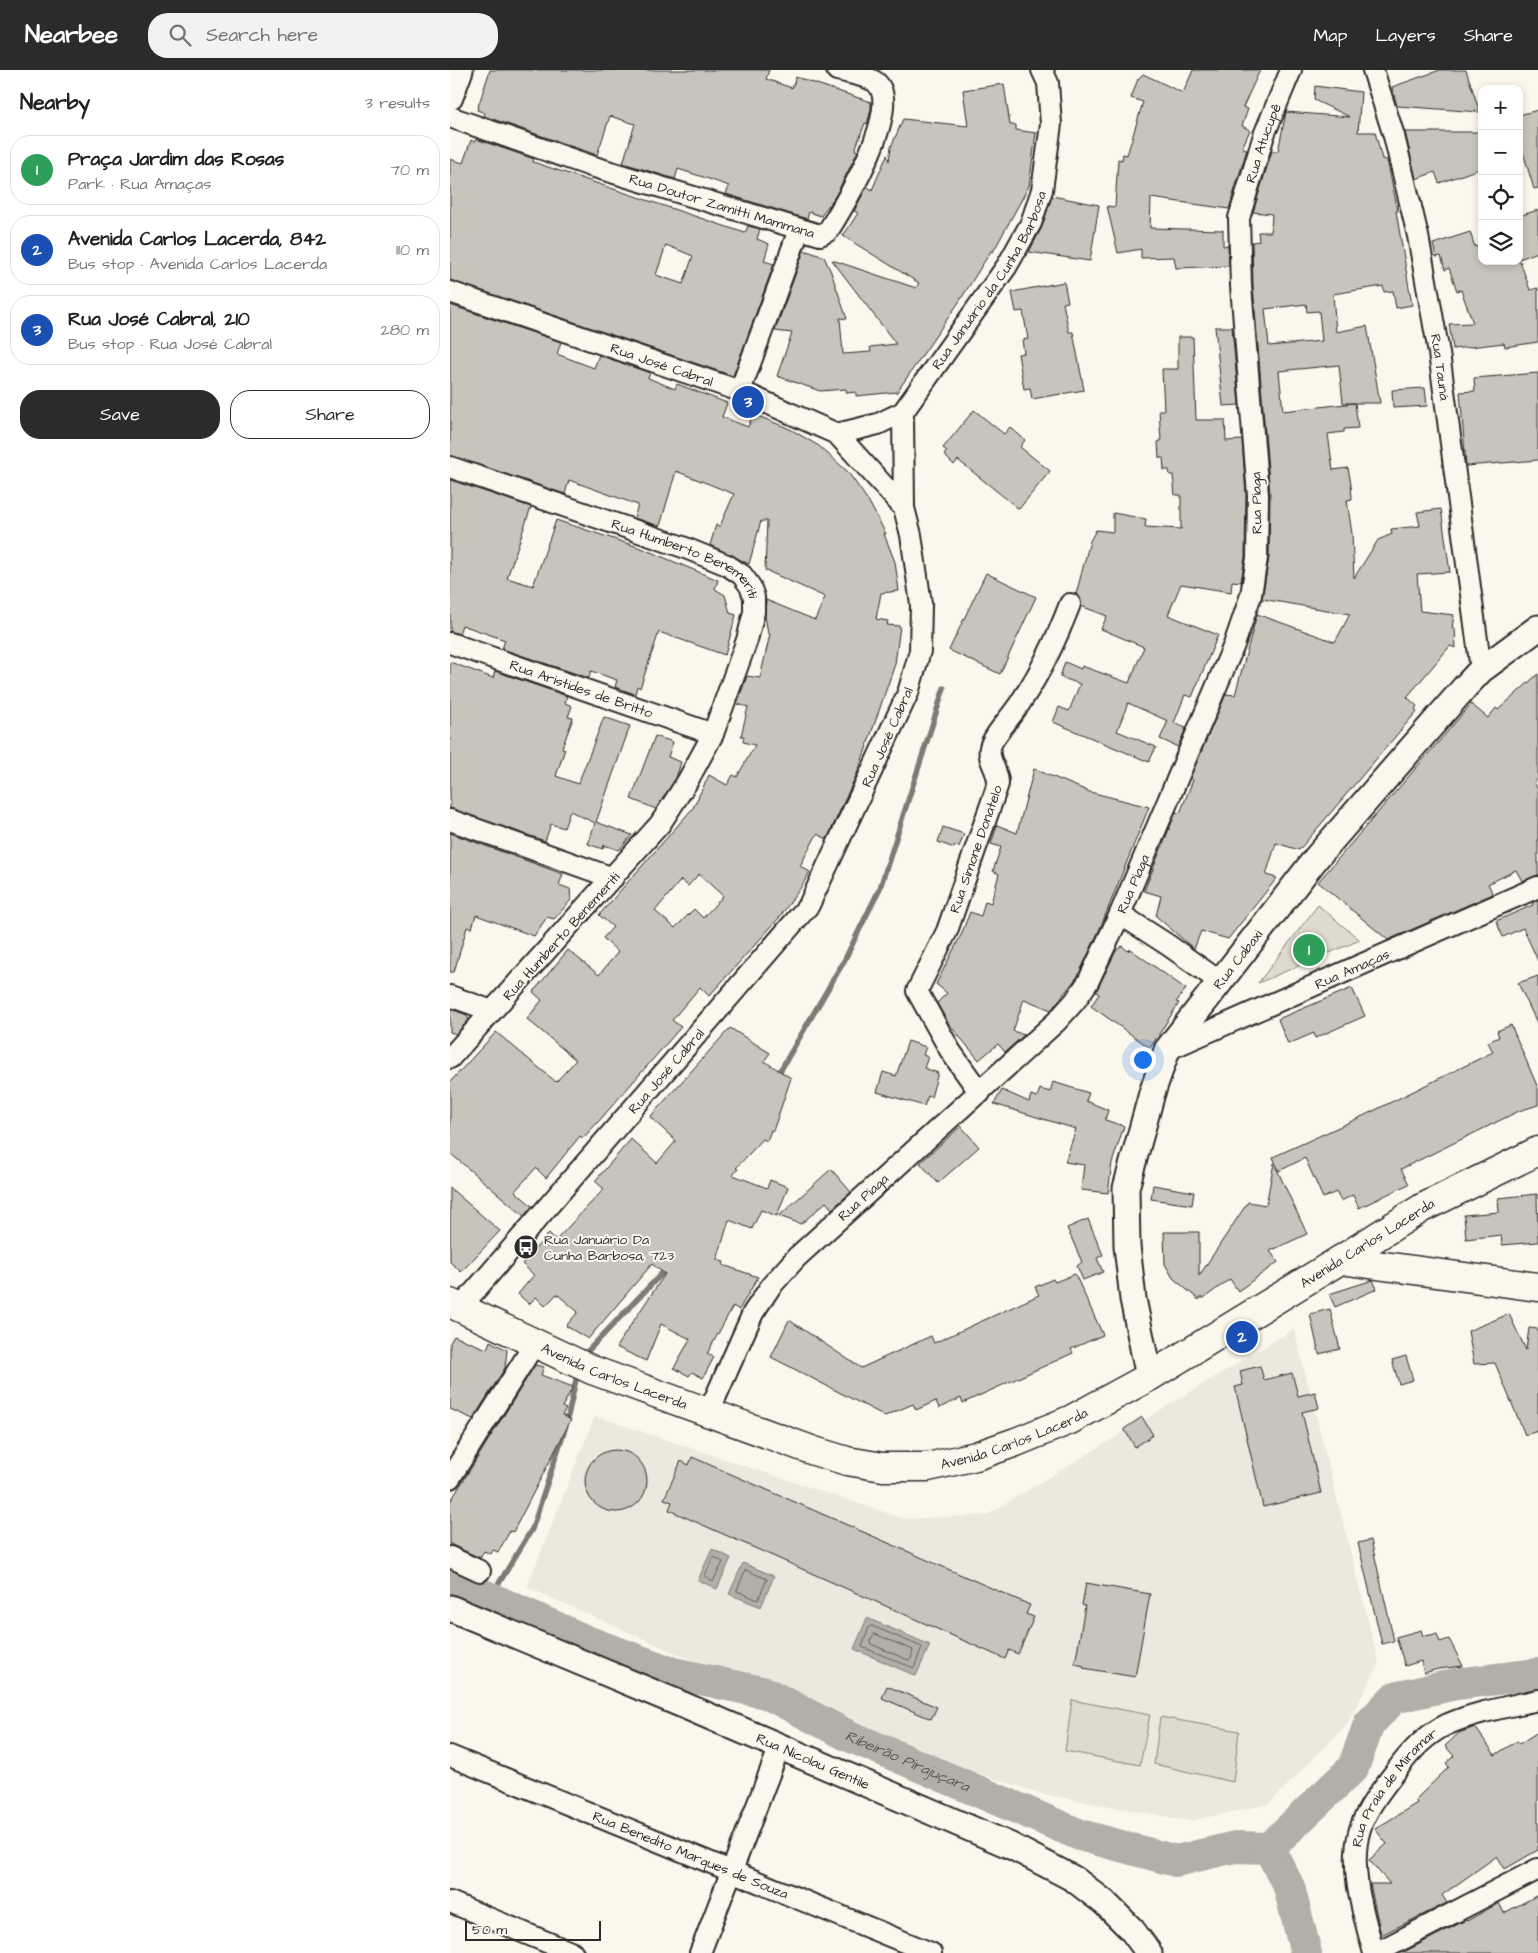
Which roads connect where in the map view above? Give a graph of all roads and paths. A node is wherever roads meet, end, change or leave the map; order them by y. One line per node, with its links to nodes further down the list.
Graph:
1 (460, 70): 6 (street)
2 (837, 70): 9 (street, Rua Doutor Zamitti Mammana)
3 (1042, 70): 12 (street, Rua Januário da Cunha Barbosa)
4 (1291, 70): 8 (street, Rua Atucupê)
5 (1373, 70): 19 (street, Rua Tauná)
6 (450, 97)
7 (450, 118): 9 (street, Rua Doutor Zamitti Mammana)
8 (1239, 218): 24 (street, Rua Piaga)
9 (799, 230): 11 (street)
10 (450, 292): 11 (street, Rua José Cabral)
11 (740, 390): 13 (street, Rua José Cabral)
12 (903, 412): 13 (street, Rua Januário da Cunha Barbosa); 15 (street)
13 (837, 434): 15 (street, Rua José Cabral)
14 (450, 467): 20 (street, Rua Humberto Benemeriti)
15 (904, 508): 34 (street, Rua José Cabral)
16 (1070, 604): 30 (street, Rua Simone Donatelo)
17 (1538, 628): 19 (street, Rua Cabaxi)
18 (450, 643): 20 (street, Rua Aristides de Britto)
19 (1481, 670): 25 (street, Rua Cabaxi)
20 (713, 734): 22 (street, Rua Humberto Benemeriti)
21 (450, 820): 22 (street)
22 (613, 878): 27 (street, Rua Humberto Benemeriti)
23 (1538, 886): 28 (street, Rua Amaças)
24 (1120, 914): 25 (street); 30 (street, Rua Piaga)
25 (1219, 982): 28 (street, Rua Cabaxi)
26 (450, 996): 27 (street)
27 (492, 1011): 29 (street, Rua Humberto Benemeriti)
28 (1167, 1050): 36 (street, Rua Cabaxi)
29 (450, 1058)
30 (980, 1093): 37 (street, Rua Piaga)
31 (1538, 1151): 32 (main road, Avenida Carlos Lacerda)
32 (1340, 1260): 33 (main road); 36 (main road, Avenida Carlos Lacerda)
33 (1538, 1287)
34 (455, 1306): 35 (main road, Avenida Carlos Lacerda)
35 (535, 1343): 37 (main road, Avenida Carlos Lacerda); 38 (street)
36 (1149, 1377): 37 (main road, Avenida Carlos Lacerda)
37 (708, 1414)
38 (450, 1478)
39 (450, 1557): 40 (street)
40 (480, 1571)
41 (450, 1608): 43 (street, Rua Nicolau Gentile)
42 (1538, 1700): 52 (street, Rua Praia de Miramar)
43 (780, 1746): 46 (street); 51 (street, Rua Nicolau Gentile)
44 (450, 1756): 46 (street, Rua Benedito Marques de Souza)
45 (1538, 1869): 52 (street)
46 (731, 1870): 49 (street); 50 (street, Rua Benedito Marques de Souza)
47 (450, 1902): 48 (street)
48 (573, 1953)
49 (700, 1953)
50 (931, 1953)
51 (1149, 1953)
52 (1375, 1953)

